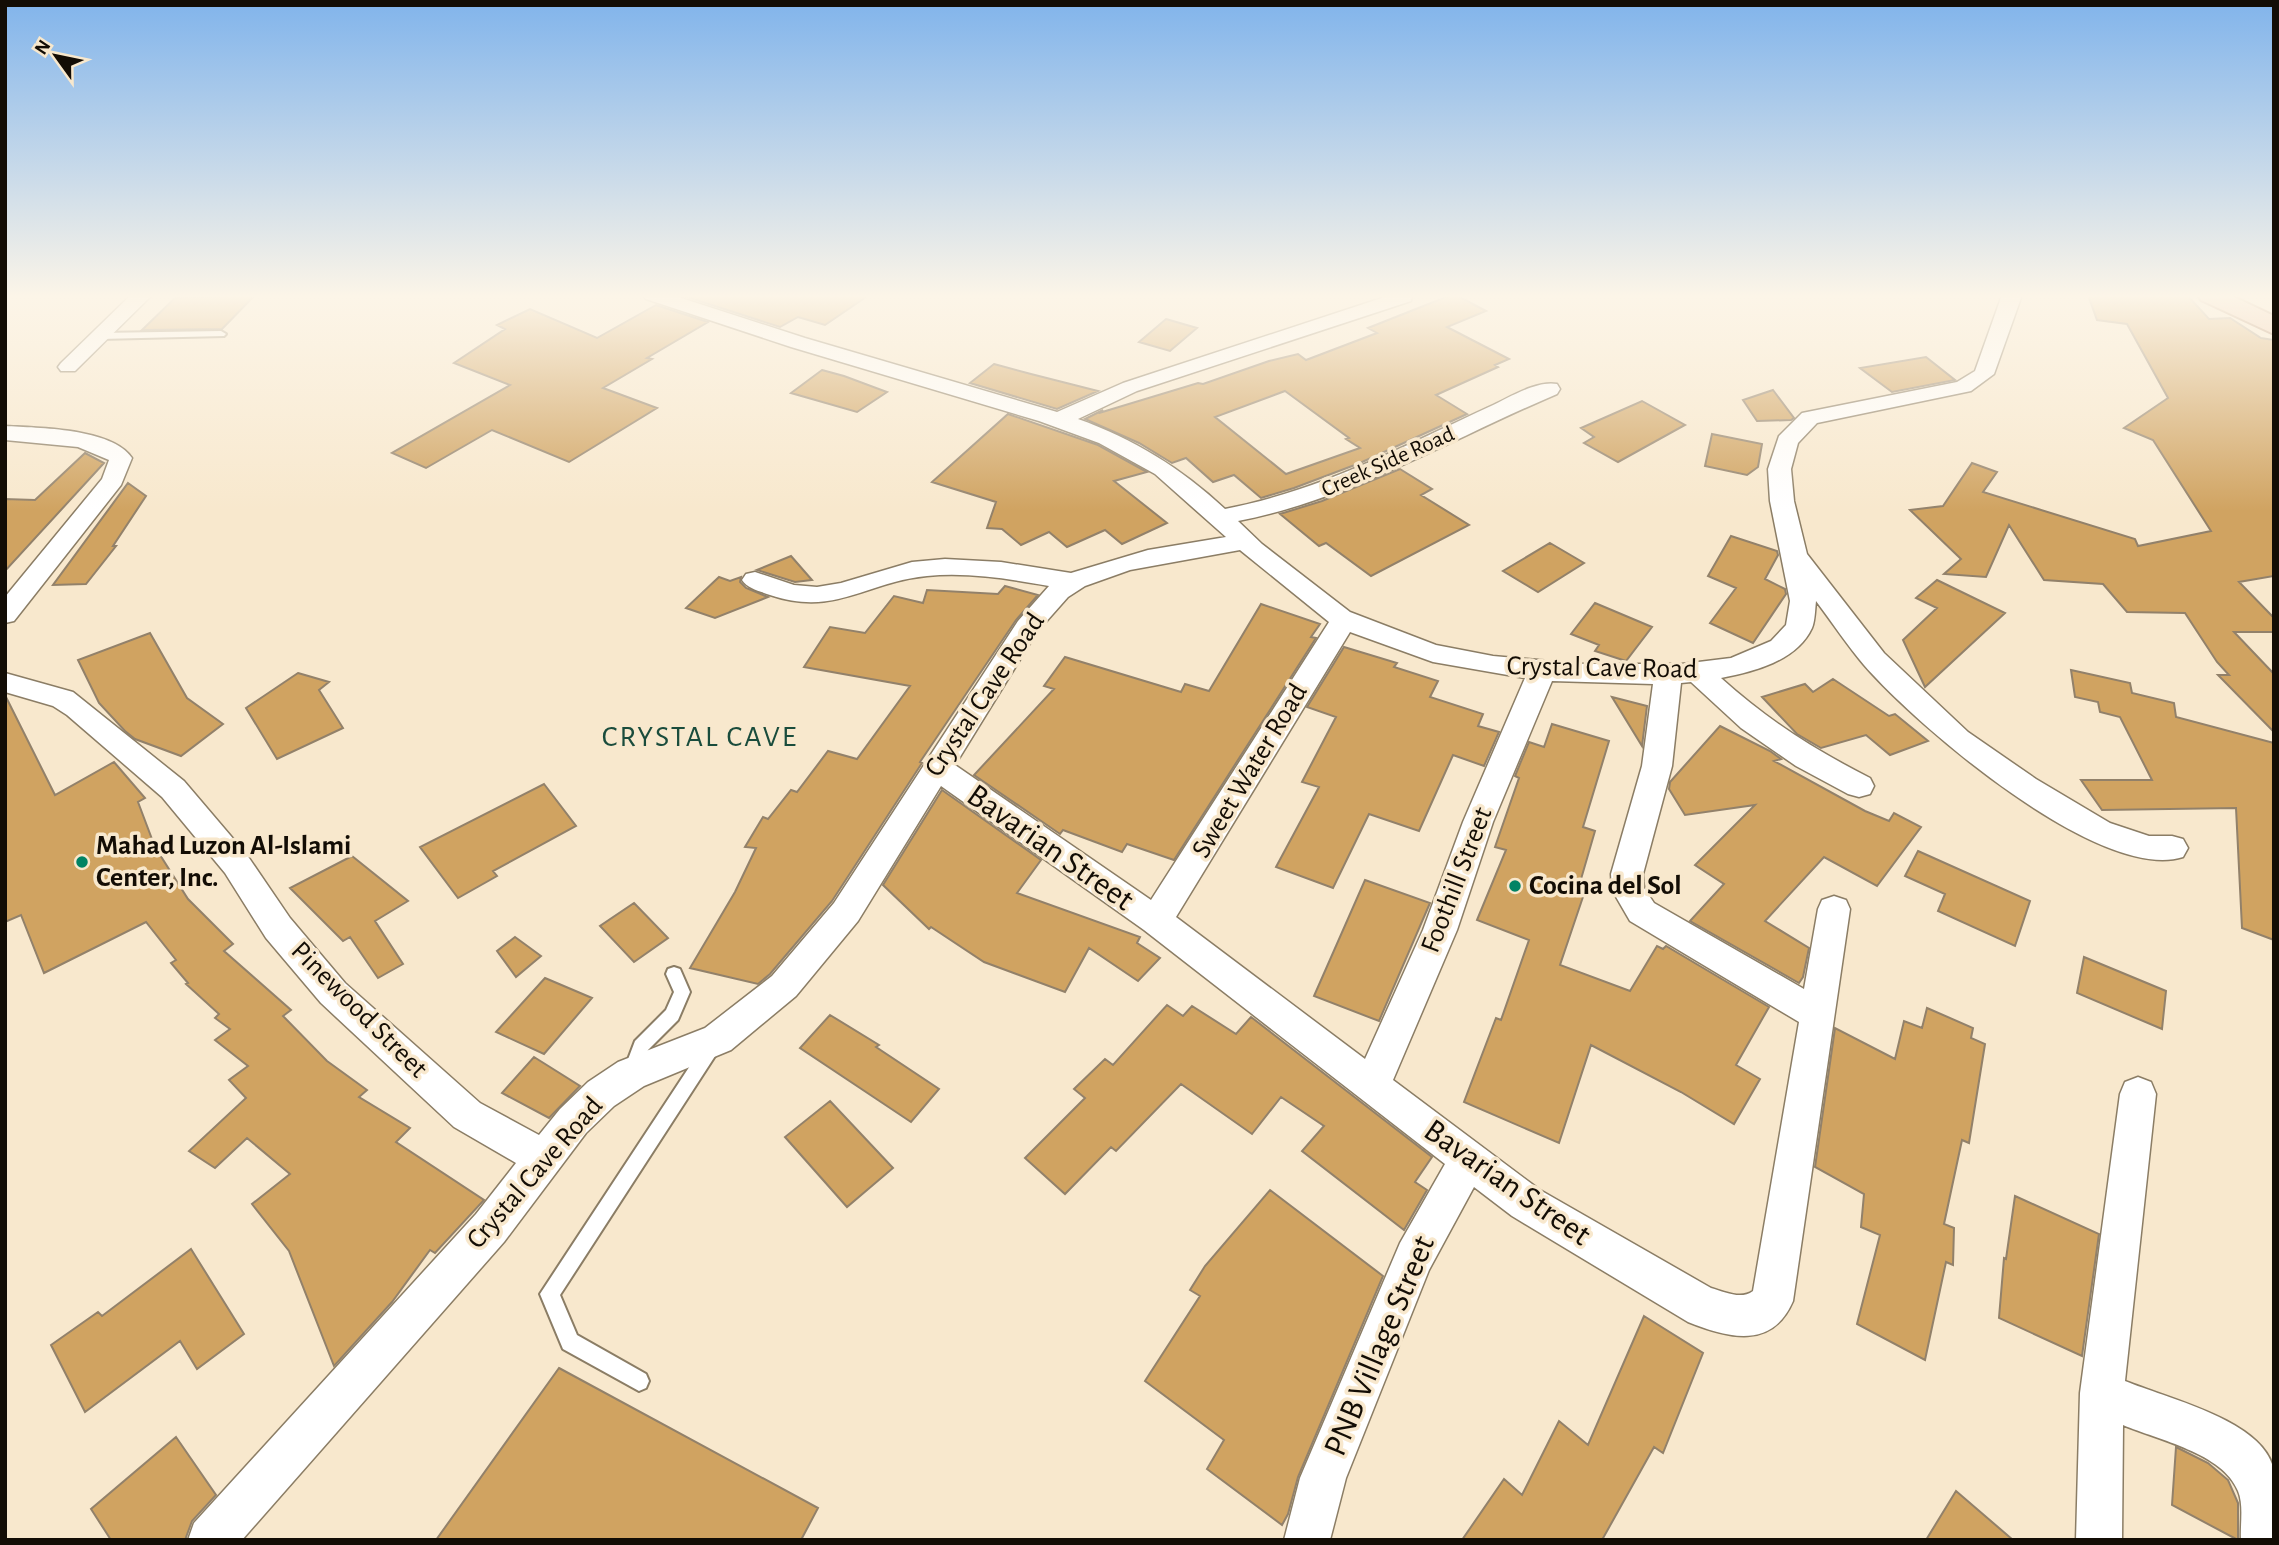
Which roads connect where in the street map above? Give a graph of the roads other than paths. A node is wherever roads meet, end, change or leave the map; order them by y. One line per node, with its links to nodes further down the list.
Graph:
1 (882, 367): 5 (street)
2 (1191, 367): 5 (street)
3 (1986, 367): 8 (street, Crystal Cave Road)
4 (1549, 389): 7 (street, Creek Side Road)
5 (1058, 420): 7 (street)
6 (5, 433): 11 (street)
7 (1233, 529): 10 (street, Crystal Cave Road); 12 (street, Crystal Cave Road)
8 (1795, 555): 14 (street, Crystal Cave Road); 18 (street)
9 (755, 580): 10 (street)
10 (1076, 582): 16 (street, Crystal Cave Road)
11 (5, 615)
12 (1344, 620): 13 (street, Crystal Cave Road); 20 (street, Sweet Water Road)
13 (1542, 672): 14 (street, Crystal Cave Road); 25 (street, Foothill Street)
14 (1683, 674): 17 (street); 22 (street)
15 (5, 682): 27 (street, Pinewood Street)
16 (937, 768): 20 (street, Bavarian Street); 23 (street, Crystal Cave Road)
17 (1859, 786)
18 (2172, 848)
19 (1835, 909): 22 (street, Bavarian Street)
20 (1156, 921): 25 (street, Bavarian Street)
21 (674, 974): 24 (lane)
22 (1818, 1015): 28 (street, Bavarian Street)
23 (718, 1038): 24 (street, Crystal Cave Road); 29 (lane)
24 (631, 1074): 27 (street, Crystal Cave Road)
25 (1371, 1087): 28 (street, Bavarian Street)
26 (2138, 1094): 30 (street)
27 (545, 1159): 31 (street, Crystal Cave Road)
28 (1469, 1159): 32 (street, PNB Village Street)
29 (639, 1381)
30 (2102, 1393): 33 (street); 34 (street)
31 (211, 1540)
32 (1307, 1540)
33 (2099, 1540)
34 (2264, 1540)

